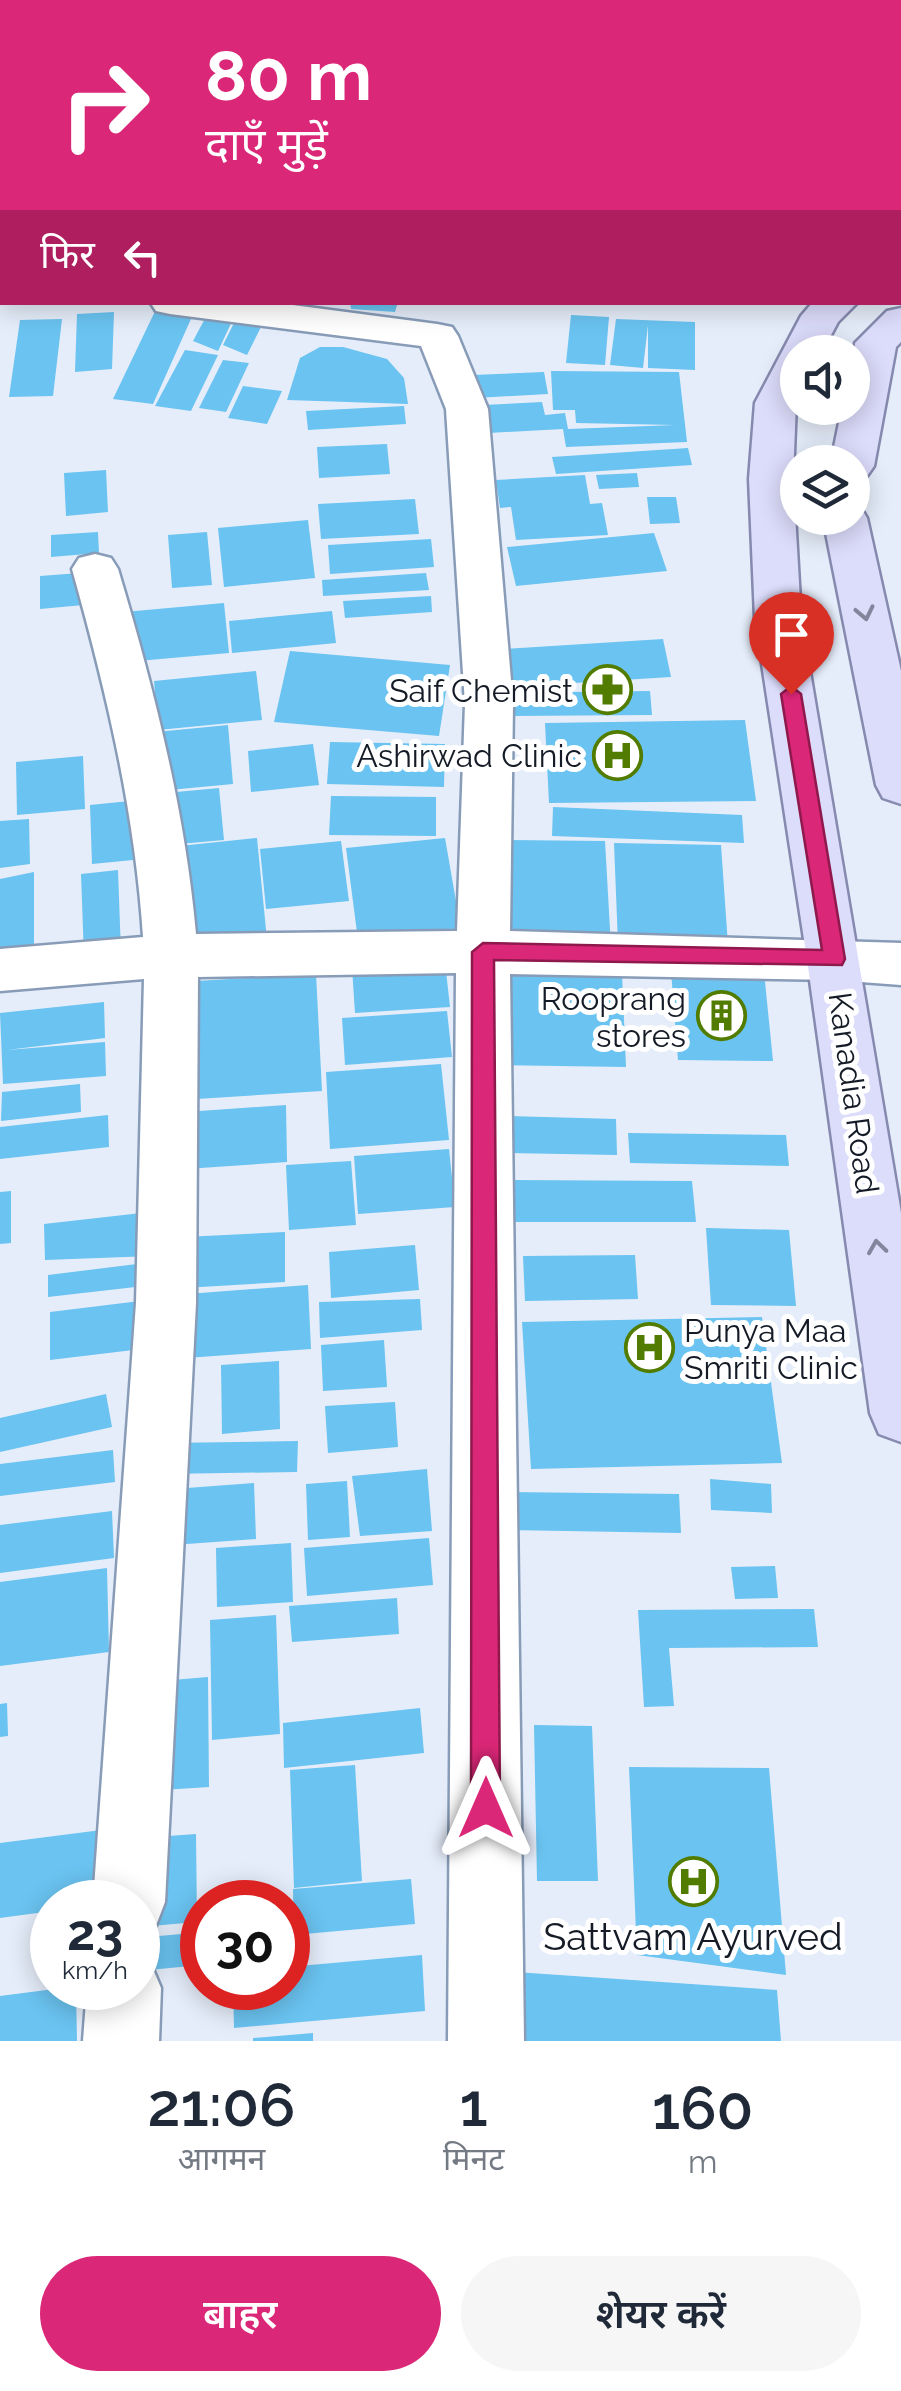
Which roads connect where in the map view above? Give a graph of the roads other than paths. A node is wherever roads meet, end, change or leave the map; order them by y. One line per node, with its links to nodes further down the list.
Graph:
1 (194, 305): 10 (street)
2 (834, 305): 4 (main road)
3 (901, 320): 6 (main road)
4 (811, 335)
5 (780, 395): 12 (main road, Kanadia Road)
6 (856, 445)
7 (849, 535): 9 (main road, one-way to 9)
8 (95, 568): 11 (street)
9 (901, 784)
10 (483, 952): 11 (street); 12 (street); 19 (street)
11 (171, 956): 14 (street); 16 (street)
12 (834, 959): 13 (street); 15 (main road, Kanadia Road, one-way to 12)
13 (901, 964)
14 (0, 970)
15 (901, 1413)
16 (130, 1880)
17 (123, 2010): 18 (street)
18 (121, 2041)
19 (486, 2041)

